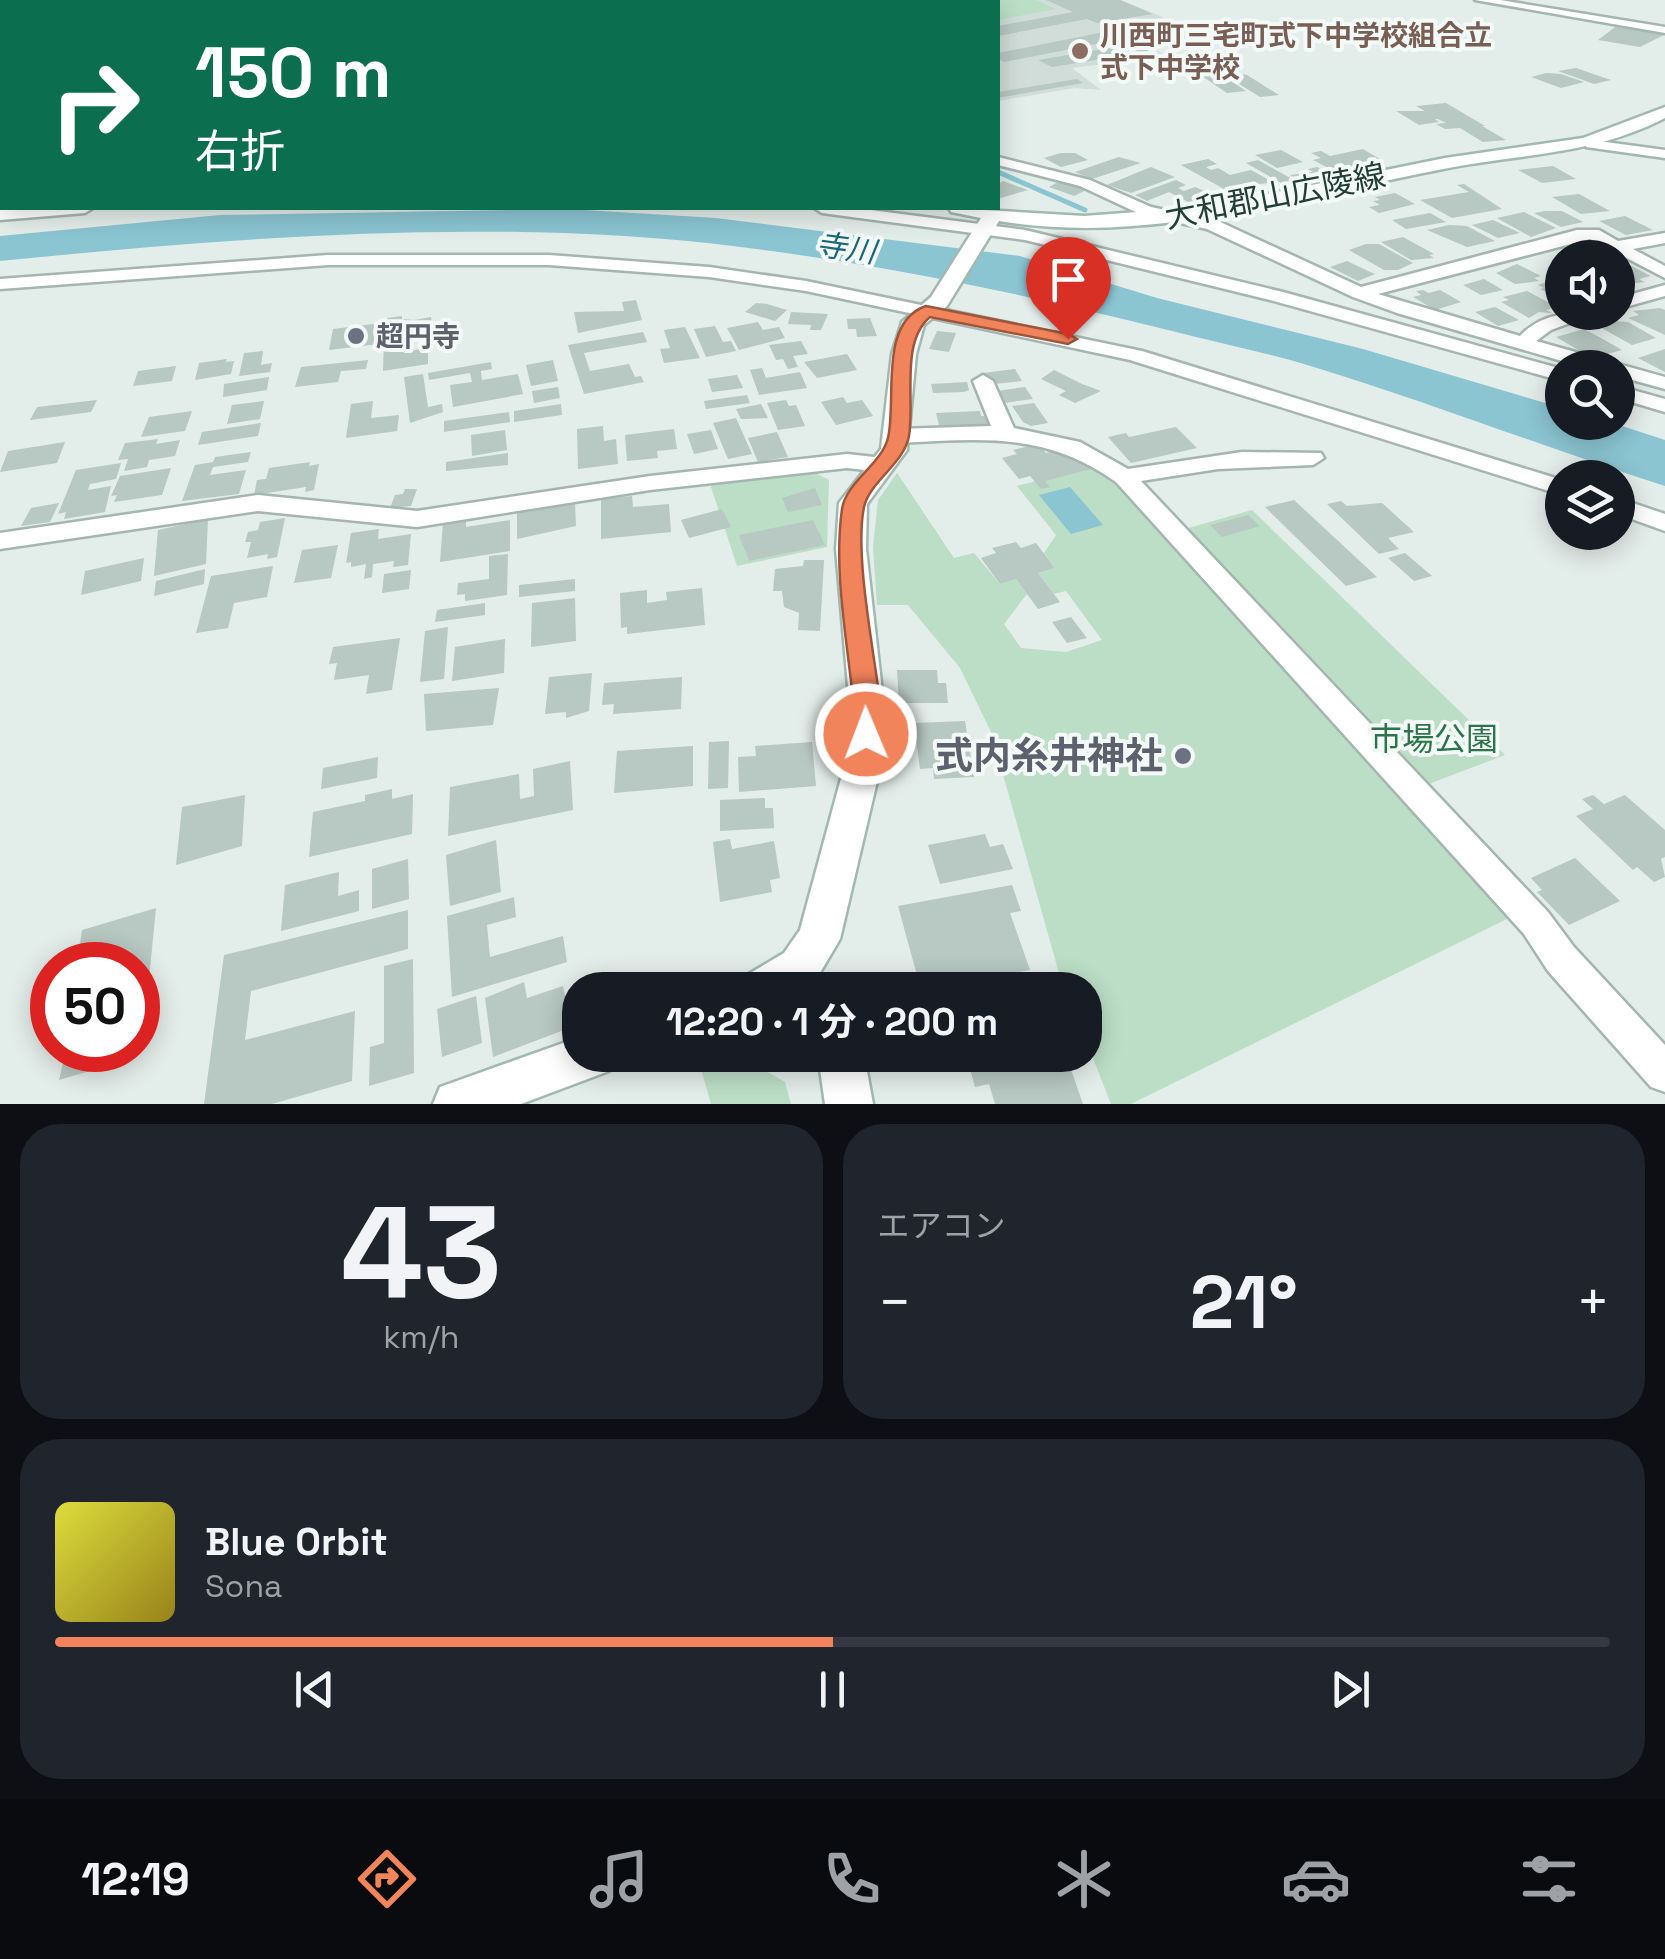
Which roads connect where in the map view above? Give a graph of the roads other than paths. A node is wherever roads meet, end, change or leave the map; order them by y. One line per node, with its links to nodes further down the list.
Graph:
1 (1480, 0): 2 (street)
2 (1665, 30)
3 (1665, 112): 4 (main road, 大和郡山広陵線)
4 (1591, 144): 5 (street); 11 (main road, 大和郡山広陵線)
5 (1665, 154)
6 (1000, 162): 11 (street)
7 (64, 210): 10 (street)
8 (840, 210): 12 (street)
9 (961, 210): 12 (main road, 大和郡山広陵線)
10 (0, 216)
11 (1178, 218): 12 (main road, 大和郡山広陵線); 24 (street)
12 (987, 226): 26 (main road); 30 (street)
13 (1665, 238): 17 (street)
14 (1555, 240): 15 (street)
15 (1605, 240)
16 (1545, 243): 24 (street)
17 (1635, 243)
18 (1635, 256): 21 (street)
19 (290, 262): 20 (street); 22 (street); 26 (street)
20 (379, 274)
21 (1665, 274)
22 (0, 284)
23 (1665, 290): 25 (street)
24 (1360, 293): 28 (street)
25 (1635, 299)
26 (933, 306): 37 (main road); 40 (street)
27 (1545, 327): 28 (street)
28 (1524, 344): 29 (street)
29 (1546, 350)
30 (1545, 370)
31 (1635, 375): 33 (street)
32 (983, 381): 36 (street)
33 (1665, 383)
34 (1635, 397): 35 (street)
35 (1665, 406)
36 (1005, 433): 37 (street); 39 (street)
37 (891, 450): 43 (street); 44 (main road)
38 (1313, 458): 39 (street)
39 (1124, 477): 47 (street)
40 (1545, 483)
41 (1635, 513): 42 (street)
42 (1665, 524)
43 (0, 540)
44 (809, 972)
45 (562, 1066): 48 (main road)
46 (843, 1072): 49 (main road)
47 (1665, 1073)
48 (457, 1104)
49 (849, 1104)

